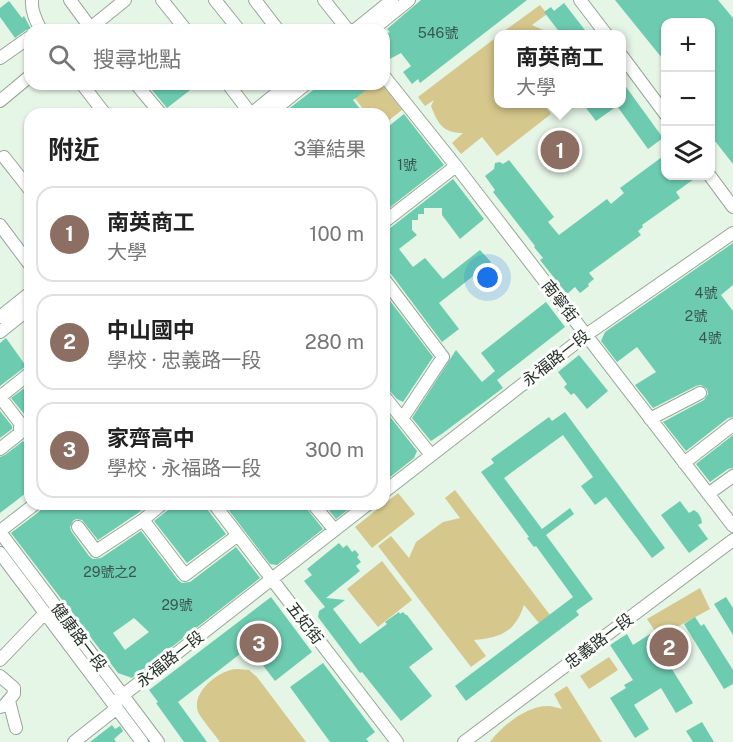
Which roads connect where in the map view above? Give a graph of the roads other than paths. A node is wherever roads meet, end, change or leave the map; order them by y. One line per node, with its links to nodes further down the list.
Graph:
1 (32, 0): 11 (street)
2 (70, 0): 12 (street)
3 (125, 0): 13 (street)
4 (162, 0): 14 (street)
5 (215, 0): 15 (street)
6 (255, 0): 16 (street)
7 (324, 0): 17 (street)
8 (392, 0): 18 (street)
9 (409, 0): 19 (street)
10 (580, 0): 20 (street)
11 (38, 24)
12 (86, 24)
13 (97, 24)
14 (181, 24)
15 (234, 24)
16 (273, 24)
17 (343, 24)
18 (362, 24)
19 (379, 24)
20 (603, 30)
21 (24, 41): 22 (street)
22 (0, 58)
23 (626, 63): 37 (street)
24 (24, 81): 31 (street)
25 (390, 84): 39 (street, 南寧街)
26 (87, 90): 32 (street)
27 (141, 90): 33 (street)
28 (233, 90): 34 (street)
29 (279, 90): 35 (street)
30 (299, 90): 36 (street)
31 (0, 101)
32 (100, 108)
33 (156, 108)
34 (246, 108)
35 (258, 108)
36 (276, 108)
37 (661, 108)
38 (4, 157): 41 (street)
39 (456, 166): 43 (street); 52 (street, 南寧街)
40 (713, 180): 42 (street)
41 (24, 182)
42 (733, 207)
43 (390, 217)
44 (0, 225): 46 (street)
45 (733, 233): 52 (street, 永福路一段)
46 (24, 257)
47 (390, 287): 58 (street)
48 (24, 298): 50 (street)
49 (24, 313): 51 (street)
50 (0, 317)
51 (0, 332)
52 (586, 334): 57 (street, 南寧街); 63 (street, 永福路一段)
53 (24, 378): 55 (street)
54 (700, 393): 57 (street)
55 (0, 397): 60 (street)
56 (390, 404): 58 (street)
57 (650, 418): 64 (street, 南寧街)
58 (402, 419): 63 (street)
59 (733, 425): 64 (street)
60 (24, 434)
61 (24, 437): 62 (street)
62 (0, 449)
63 (431, 455): 66 (street, 永福路一段)
64 (684, 463): 67 (street, 南寧街)
65 (733, 476): 67 (street)
66 (390, 487)
67 (708, 494): 74 (street, 南寧街)
68 (27, 510): 77 (street)
69 (155, 510): 73 (street)
70 (219, 510): 78 (street, 五妃街)
71 (318, 510): 76 (street)
72 (360, 510): 81 (street, 永福路一段)
73 (143, 520): 75 (street); 78 (street)
74 (733, 526)
75 (78, 527)
76 (333, 528)
77 (0, 531): 85 (street, 健康路一段)
78 (238, 535): 81 (street, 五妃街)
79 (733, 540): 92 (street, 忠義路一段)
80 (0, 553): 82 (street, 健康路一段)
81 (272, 579): 85 (street, 永福路一段); 91 (street, 五妃街)
82 (45, 613): 83 (street); 85 (street, 健康路一段)
83 (0, 660)
84 (0, 676): 86 (street)
85 (118, 702): 88 (street, 永福路一段); 89 (street, 健康路一段); 90 (street, 健康路一段)
86 (4, 704): 87 (street)
87 (16, 728)
88 (74, 742)
89 (142, 742)
90 (159, 742)
91 (396, 742)
92 (464, 742)

